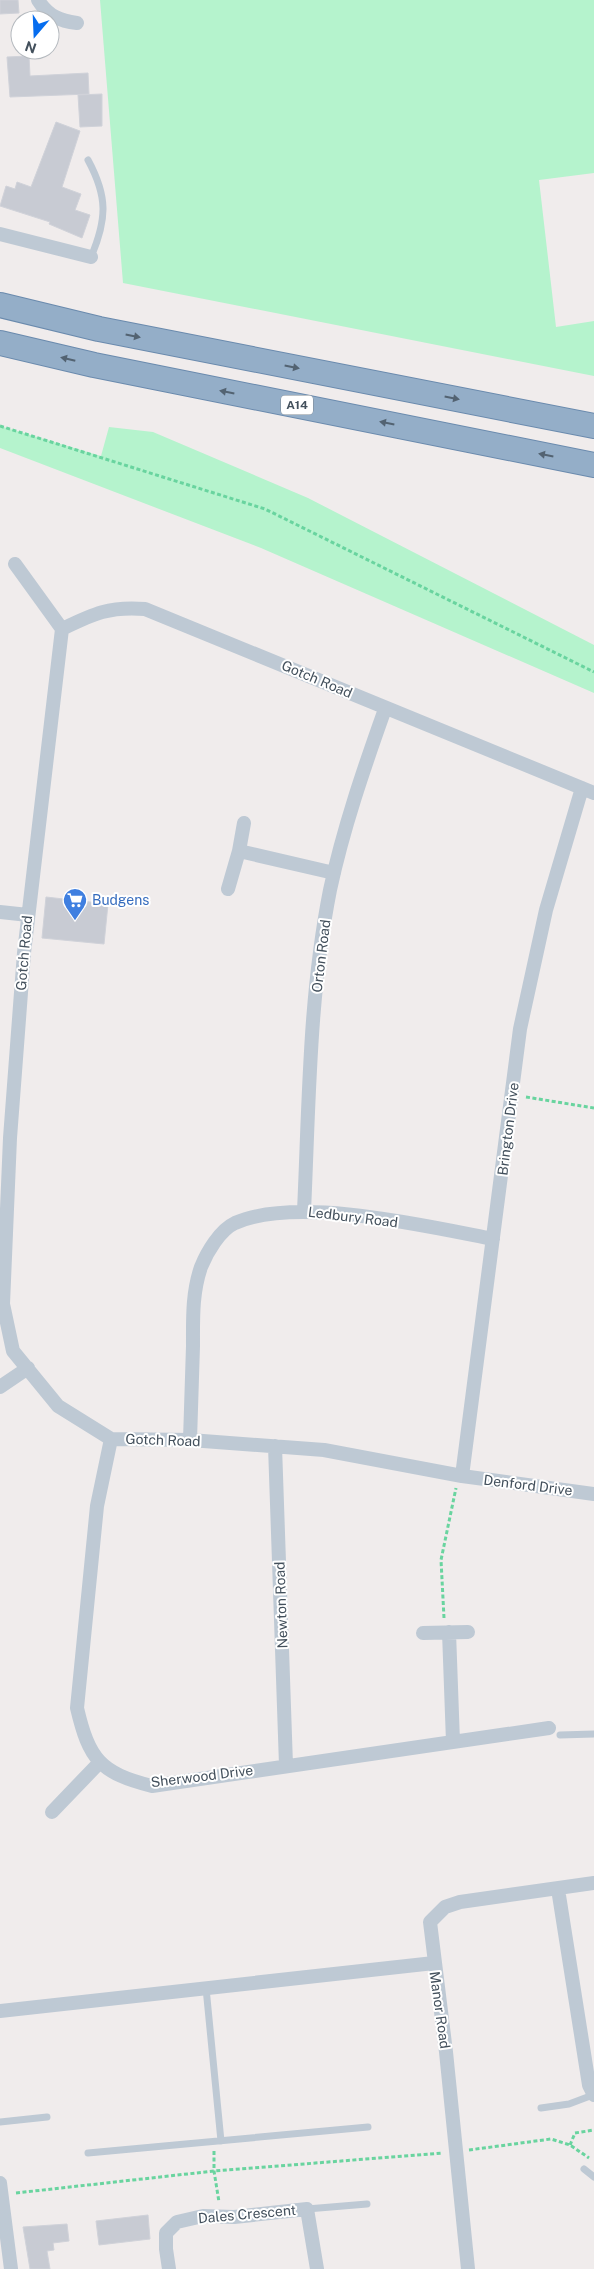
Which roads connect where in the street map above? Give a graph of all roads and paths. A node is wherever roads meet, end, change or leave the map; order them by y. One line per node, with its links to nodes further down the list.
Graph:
1 (60, 20): 2 (street)
2 (77, 23)
3 (88, 160): 5 (lane)
4 (0, 234): 5 (street)
5 (91, 257)
6 (0, 305): 9 (highway, one-way to 9)
7 (0, 343): 10 (highway, A14, one-way to 7)
8 (0, 426): 13 (path)
9 (594, 426)
10 (594, 465)
11 (15, 564): 12 (street)
12 (62, 629): 14 (street, Gotch Road); 21 (street, Gotch Road)
13 (594, 672)
14 (385, 709): 15 (street, Gotch Road); 18 (street, Orton Road)
15 (588, 790): 22 (street, Brington Drive)
16 (244, 823): 17 (street)
17 (239, 851): 18 (street); 19 (street)
18 (334, 873): 24 (street, Orton Road)
19 (228, 889)
20 (0, 912): 21 (street)
21 (28, 915): 26 (street, Gotch Road)
22 (513, 1095): 23 (path); 25 (street, Brington Drive)
23 (594, 1108)
24 (304, 1211): 25 (street, Ledbury Road); 29 (street, Ledbury Road)
25 (492, 1239): 31 (street, Brington Drive)
26 (28, 1368): 27 (street); 28 (street, Gotch Road)
27 (0, 1387)
28 (111, 1439): 29 (street, Gotch Road); 39 (street, Sherwood Drive)
29 (190, 1440): 30 (street, Gotch Road)
30 (275, 1446): 31 (street, Gotch Road); 40 (street, Newton Road)
31 (462, 1476): 32 (street, Denford Drive); 33 (path)
32 (594, 1494)
33 (449, 1632): 34 (street); 35 (street); 38 (street)
34 (468, 1632)
35 (423, 1633)
36 (554, 1732): 37 (lane); 38 (street, Sherwood Drive)
37 (594, 1734)
38 (453, 1742): 40 (street, Sherwood Drive)
39 (99, 1763): 40 (street, Sherwood Drive); 41 (street)
40 (286, 1765)
41 (52, 1812)
42 (594, 1883): 43 (street, Manor Road)
43 (558, 1889): 44 (street, Manor Road); 47 (street)
44 (434, 1962): 45 (street); 55 (street, Manor Road)
45 (206, 1988): 46 (street); 53 (lane)
46 (0, 2011)
47 (593, 2095): 48 (lane)
48 (541, 2108)
49 (47, 2117): 50 (lane)
50 (0, 2122)
51 (368, 2127): 53 (lane)
52 (594, 2130): 54 (path)
53 (218, 2141): 56 (lane); 59 (path)
54 (570, 2145): 55 (path); 57 (path)
55 (456, 2152): 59 (path); 68 (street, Manor Road)
56 (88, 2153)
57 (594, 2162)
58 (584, 2169): 60 (lane)
59 (214, 2171): 61 (path); 64 (path)
60 (594, 2177)
61 (1, 2189): 65 (street)
62 (367, 2204): 63 (lane)
63 (307, 2209): 64 (street, Dales Crescent); 67 (street, Dales Crescent)
64 (221, 2217): 66 (street, Dales Crescent)
65 (12, 2269)
66 (169, 2269)
67 (317, 2269)
68 (468, 2269)

